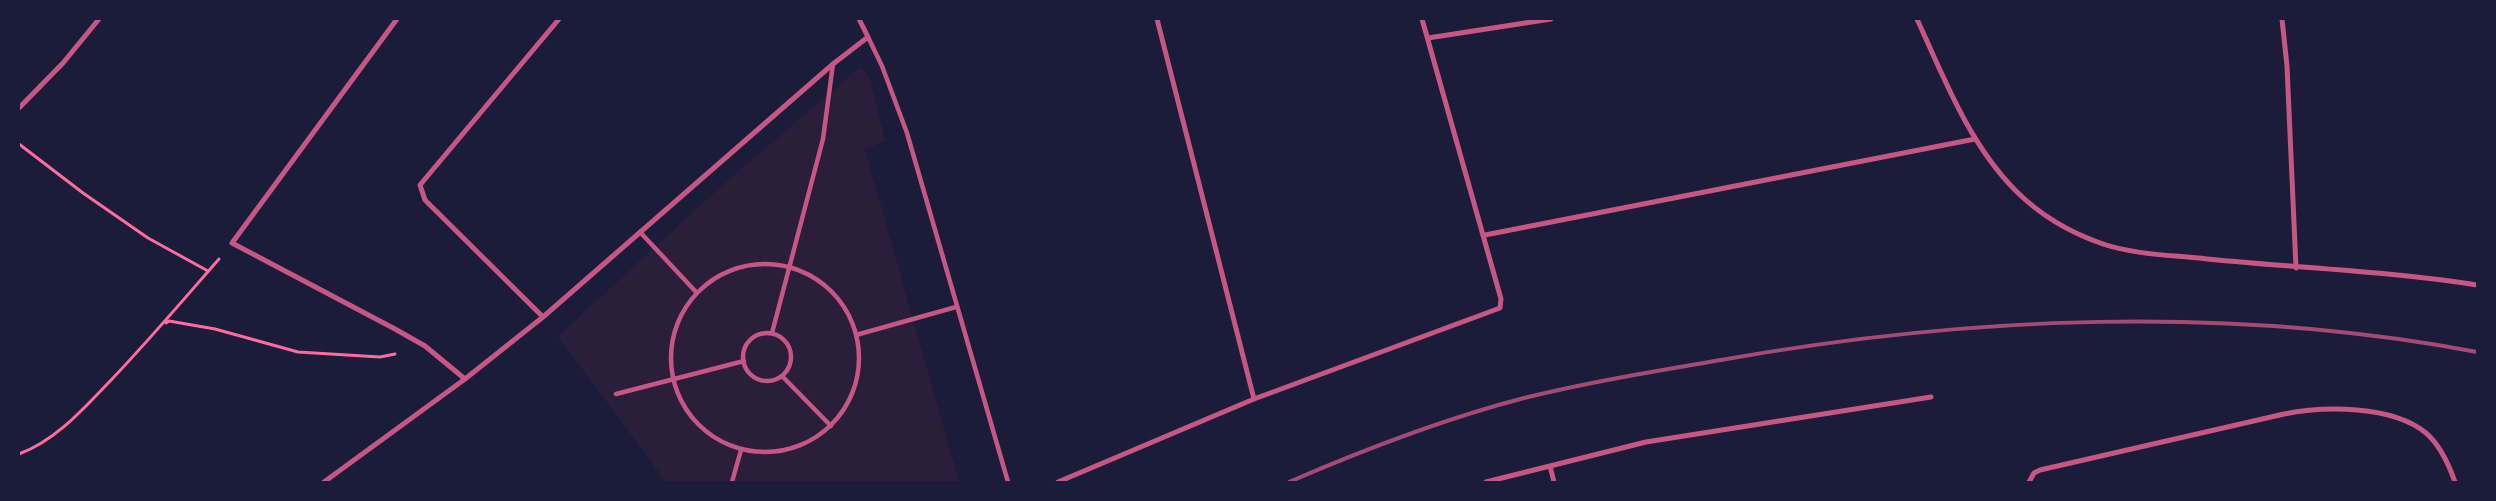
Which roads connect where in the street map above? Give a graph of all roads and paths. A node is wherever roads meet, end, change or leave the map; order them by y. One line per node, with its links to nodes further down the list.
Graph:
1 (99, 19): 13 (street)
2 (397, 19): 18 (street)
3 (559, 19): 25 (street)
4 (858, 19): 10 (street)
5 (1157, 19): 36 (street)
6 (1422, 19): 11 (street)
7 (1551, 19): 11 (street)
8 (1917, 19): 14 (street)
9 (2282, 19): 20 (street)
10 (868, 37): 12 (street); 24 (street)
11 (1428, 38): 17 (street)
12 (833, 64): 16 (street); 19 (street)
13 (19, 108)
14 (1975, 139): 17 (street); 20 (street)
15 (19, 144): 21 (path)
16 (640, 232): 23 (street); 25 (street)
17 (1485, 235): 36 (street)
18 (232, 243): 21 (path); 29 (street)
19 (789, 268): 23 (street); 27 (street); 28 (street)
20 (2296, 268): 22 (street)
21 (208, 271): 26 (path)
22 (2477, 285)
23 (697, 293): 33 (street)
24 (956, 307): 28 (street); 43 (street)
25 (543, 317): 32 (street)
26 (162, 326): 29 (path); 39 (path)
27 (772, 333): 30 (street); 31 (street)
28 (856, 335): 37 (street)
29 (425, 346): 32 (street)
30 (744, 361): 31 (street); 33 (street)
31 (782, 376): 37 (street)
32 (466, 378): 41 (street)
33 (673, 380): 34 (street); 38 (street)
34 (616, 394)
35 (1932, 397): 40 (street)
36 (1254, 399): 44 (street)
37 (831, 426): 38 (street)
38 (741, 450): 42 (street)
39 (19, 454)
40 (1550, 466): 45 (street); 46 (street)
41 (324, 482)
42 (732, 482)
43 (1008, 482)
44 (1058, 482)
45 (1486, 482)
46 (1554, 482)
47 (2028, 482): 48 (street)
48 (2455, 482)

